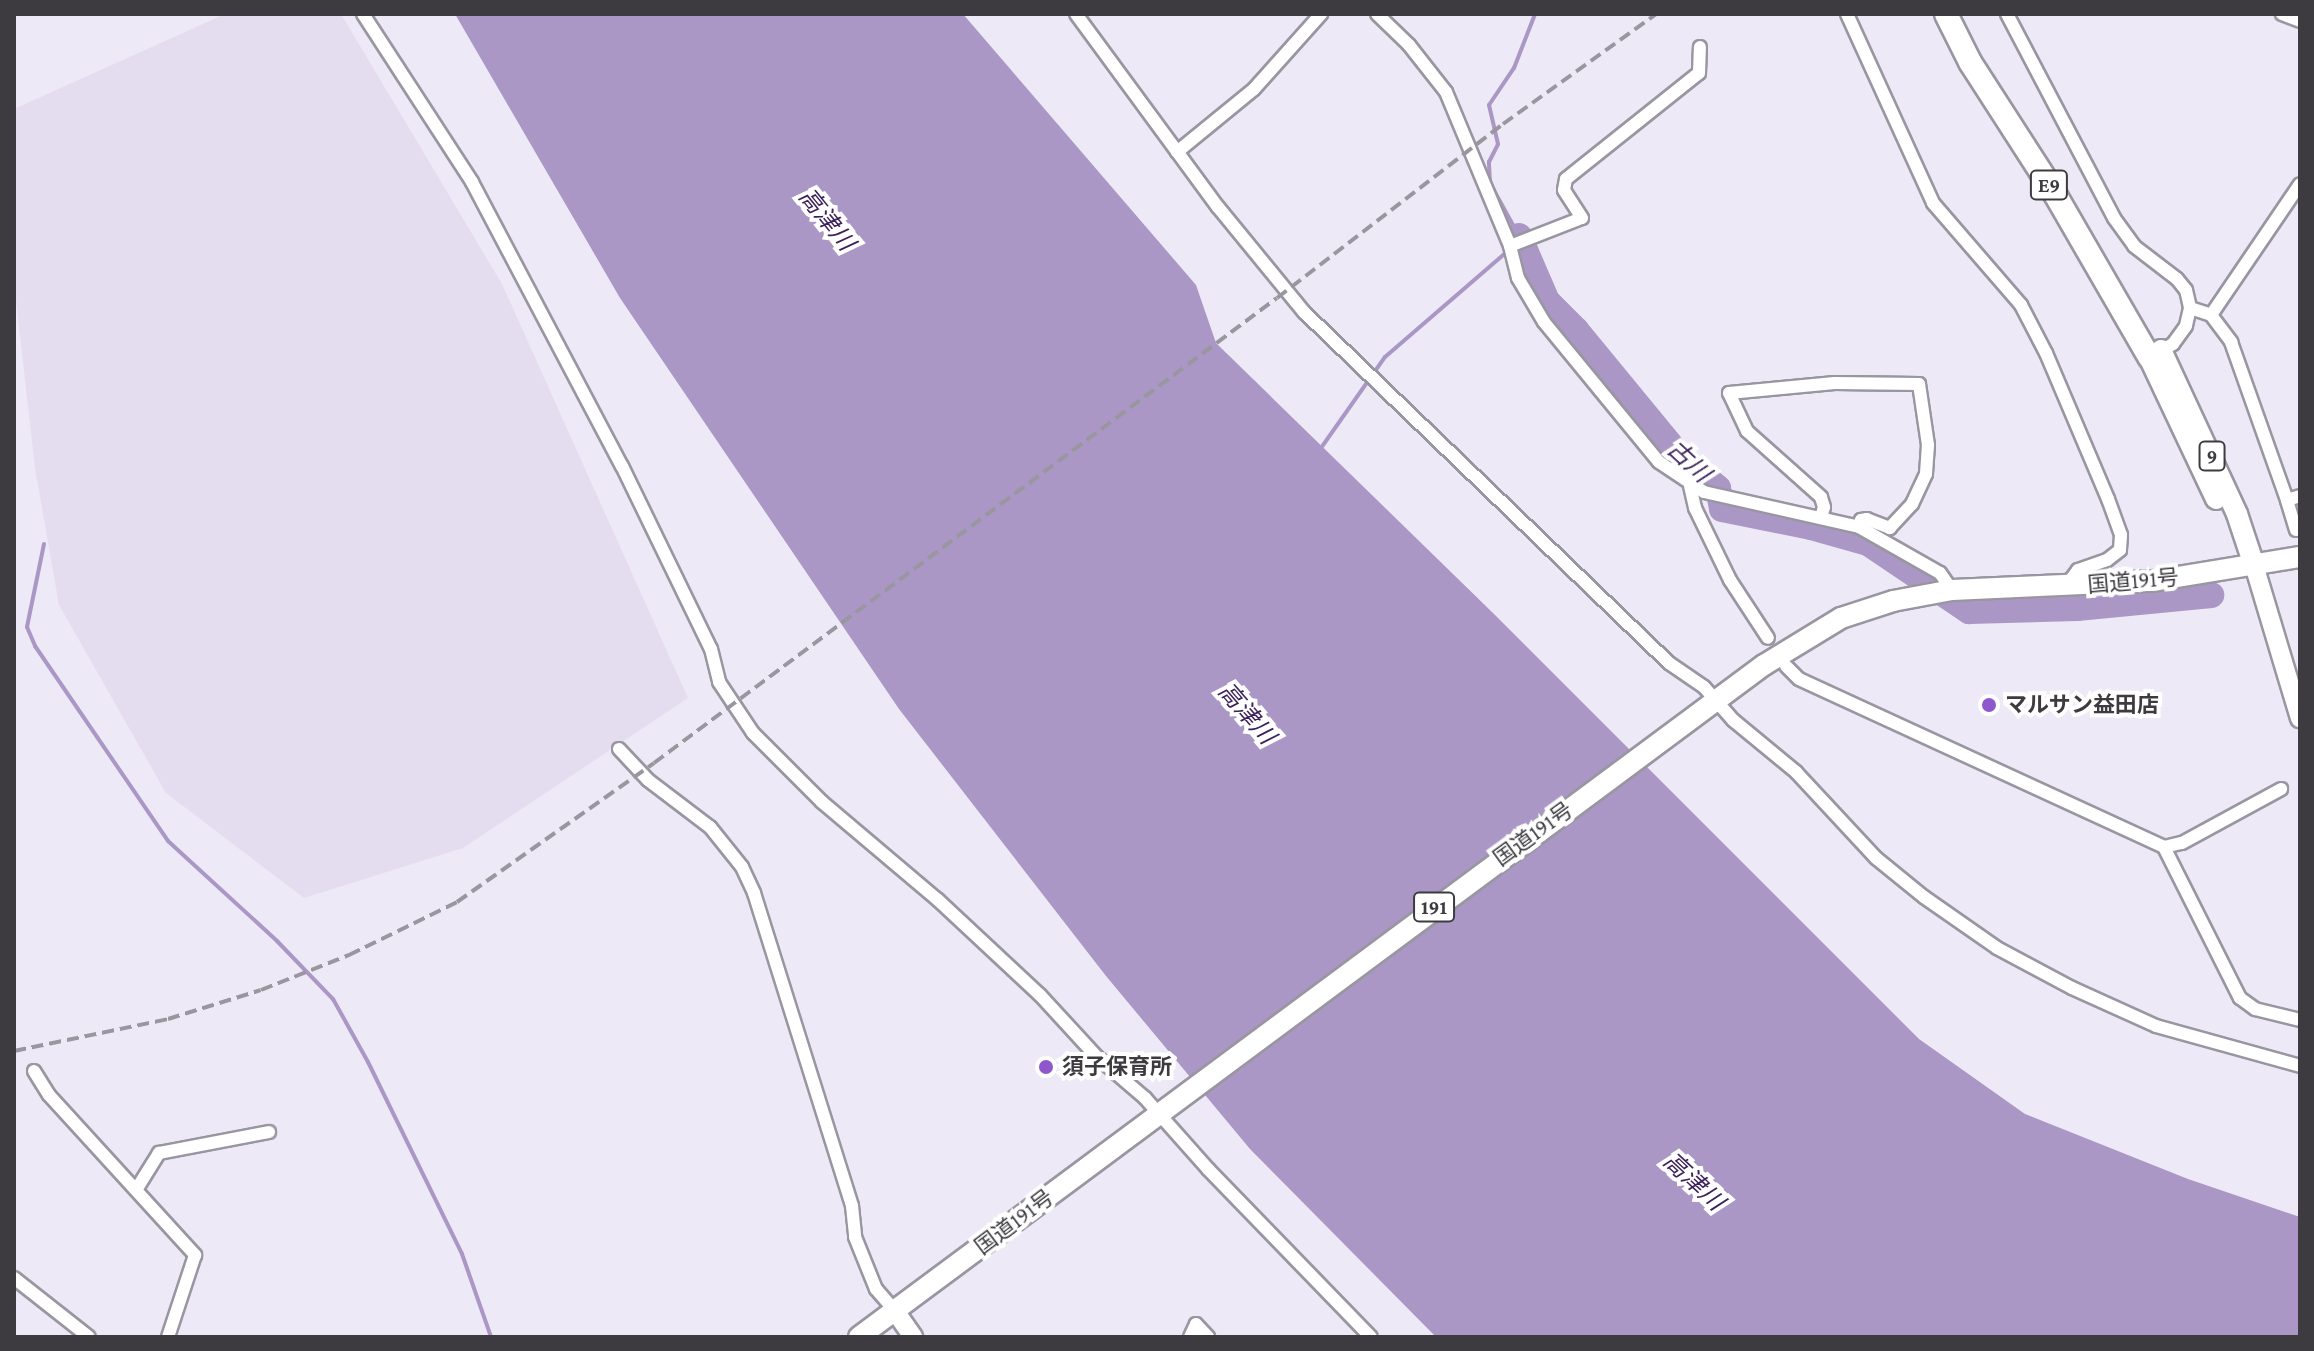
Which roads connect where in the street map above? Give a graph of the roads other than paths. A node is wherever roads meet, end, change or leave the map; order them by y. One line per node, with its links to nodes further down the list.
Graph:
1 (363, 14): 37 (street)
2 (1076, 14): 12 (street)
3 (1321, 14): 12 (street)
4 (1377, 14): 14 (street)
5 (1847, 14): 25 (street)
6 (1946, 14): 17 (highway, E9)
7 (1958, 14): 17 (highway, E9)
8 (2007, 14): 15 (street)
9 (2282, 14): 10 (street)
10 (2300, 21)
11 (1700, 47): 14 (street)
12 (1177, 152): 29 (street)
13 (2300, 184): 16 (street)
14 (1510, 246): 18 (street)
15 (2190, 308): 16 (street); 17 (street)
16 (2211, 315): 19 (street)
17 (2155, 354): 24 (highway, 9)
18 (1690, 486): 20 (street); 27 (street)
19 (2293, 498): 22 (street)
20 (1821, 517): 21 (street); 21 (street)
21 (1859, 527): 26 (street)
22 (2296, 530)
23 (2300, 557): 24 (highway, 国道191号 / 191)
24 (2254, 565): 25 (highway, 国道191号 / 191); 30 (main road)
25 (2066, 586): 26 (highway, 国道191号 / 191)
26 (1952, 590): 29 (highway, 国道191号 / 191)
27 (1768, 638)
28 (1786, 666): 33 (street)
29 (1711, 703): 35 (street); 37 (highway, 国道191号 / 191)
30 (2300, 718)
31 (619, 749): 41 (street)
32 (2281, 789): 33 (street)
33 (2164, 847): 34 (street)
34 (2300, 1020)
35 (2300, 1066)
36 (34, 1071): 39 (street)
37 (1162, 1113): 41 (highway, 国道191号 / 191); 42 (street)
38 (269, 1132): 39 (street)
39 (136, 1190): 44 (street)
40 (14, 1278): 43 (street)
41 (895, 1311): 45 (highway, 国道191号 / 191); 46 (main road)
42 (1354, 1319): 49 (street); 50 (street)
43 (89, 1337)
44 (168, 1337)
45 (859, 1337)
46 (913, 1337)
47 (1190, 1337): 48 (street)
48 (1208, 1337)
49 (1362, 1337)
50 (1371, 1337)

